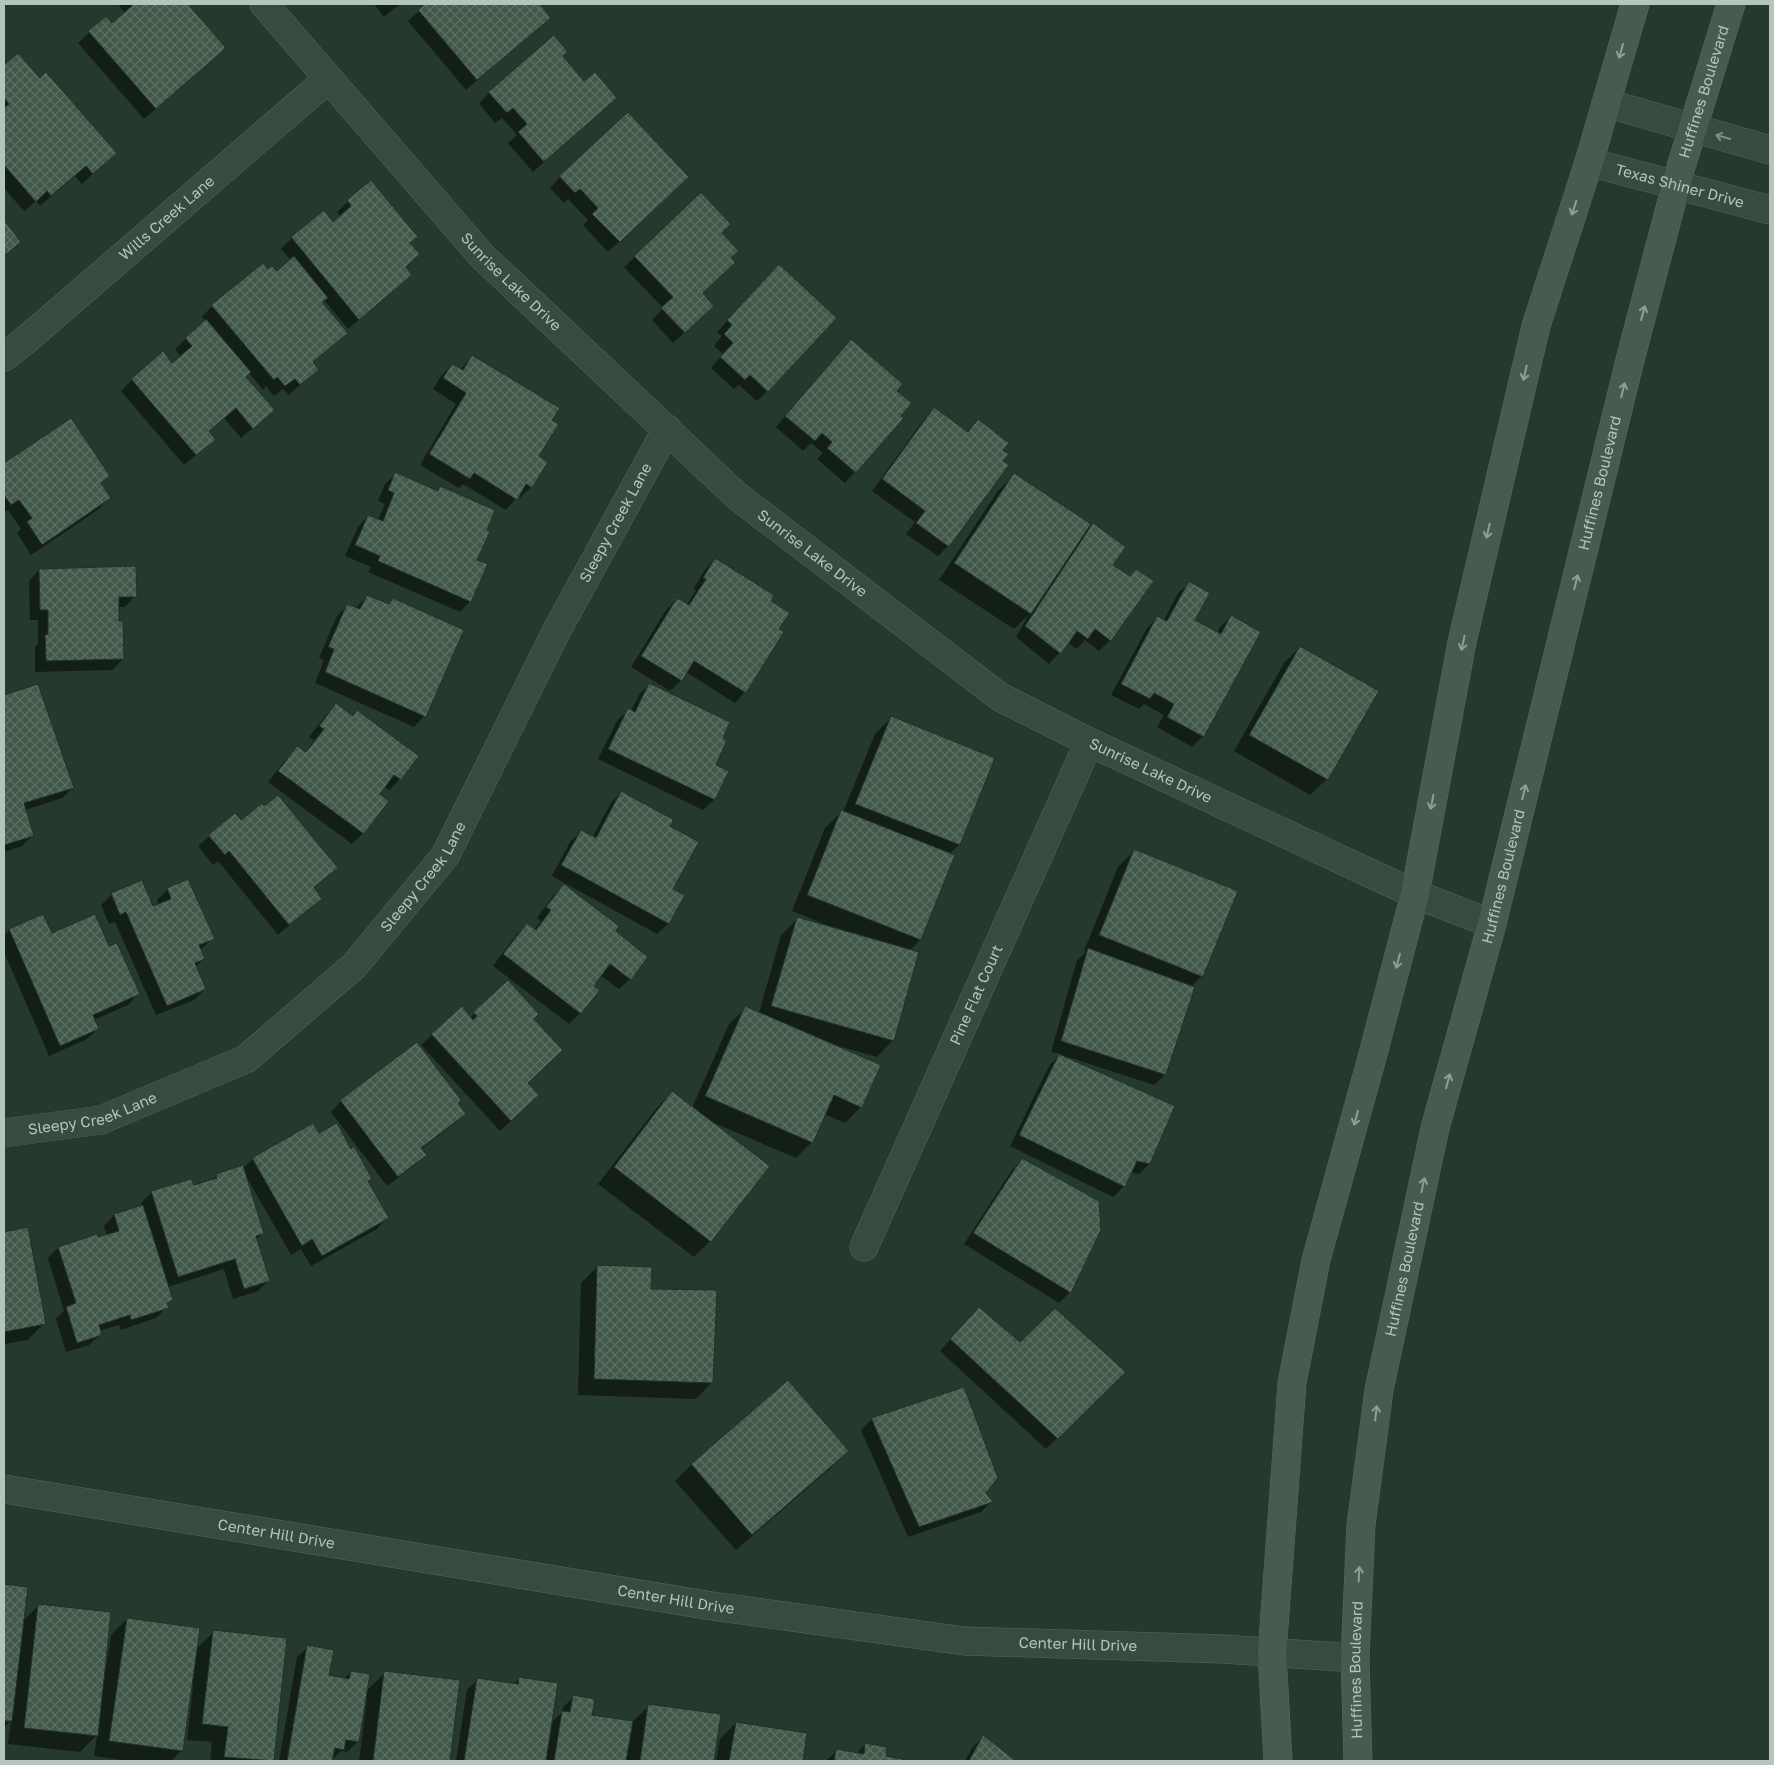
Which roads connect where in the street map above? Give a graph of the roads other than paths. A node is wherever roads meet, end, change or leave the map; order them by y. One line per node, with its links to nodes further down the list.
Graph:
1 (264, 4): 4 (street, Sunrise Lake Drive)
2 (1635, 4): 5 (main road, one-way to 5)
3 (1731, 4): 6 (main road, Huffines Boulevard)
4 (328, 79): 11 (street, Wills Creek Lane); 12 (street, Sunrise Lake Drive)
5 (1606, 103): 6 (street); 8 (main road)
6 (1693, 129): 7 (street, one-way to 6); 9 (main road, Huffines Boulevard)
7 (1770, 150)
8 (1589, 162): 9 (street, Texas Shiner Drive); 14 (main road, one-way to 14)
9 (1676, 186): 10 (street, Texas Shiner Drive); 15 (main road, Huffines Boulevard, one-way to 9)
10 (1770, 210)
11 (4, 357)
12 (667, 429): 13 (street, Sunrise Lake Drive); 16 (street, Sleepy Creek Lane)
13 (1089, 742): 14 (street, Sunrise Lake Drive); 17 (street, Pine Flat Court)
14 (1415, 894): 15 (street, Sunrise Lake Drive); 19 (main road, one-way to 19)
15 (1492, 924): 20 (main road, Huffines Boulevard, one-way to 15)
16 (4, 1133)
17 (864, 1246)
18 (4, 1489): 19 (street, Center Hill Drive)
19 (1272, 1653): 20 (street, Center Hill Drive); 21 (main road)
20 (1355, 1658): 22 (main road, Huffines Boulevard)
21 (1278, 1761)
22 (1358, 1761)

